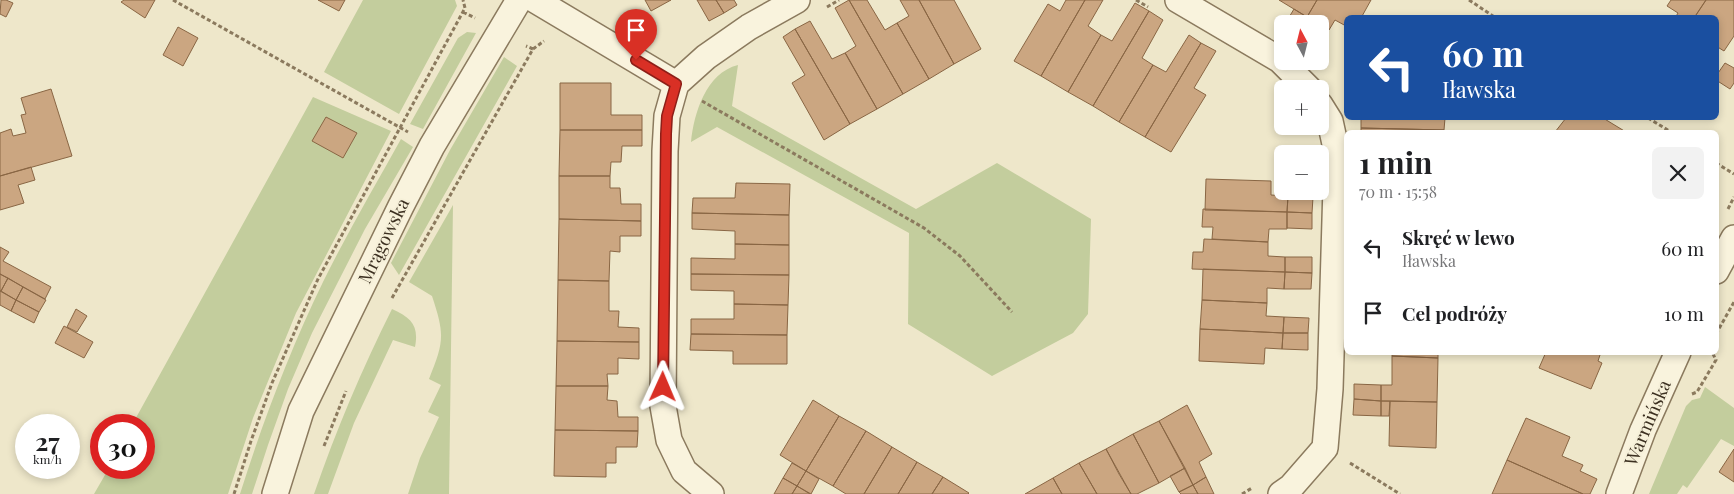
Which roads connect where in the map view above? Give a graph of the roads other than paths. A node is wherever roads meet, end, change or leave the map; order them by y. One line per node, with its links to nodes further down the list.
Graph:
1 (519, 0): 11 (street, Mrągowska)
2 (535, 0): 6 (street)
3 (797, 0): 6 (street)
4 (1178, 0): 5 (street)
5 (1300, 80)
6 (676, 84): 12 (street)
7 (1329, 119): 13 (street)
8 (1734, 238): 9 (street)
9 (1719, 266)
10 (1677, 355): 14 (street, Warmińska)
11 (275, 494)
12 (711, 494)
13 (1281, 494)
14 (1619, 494)

